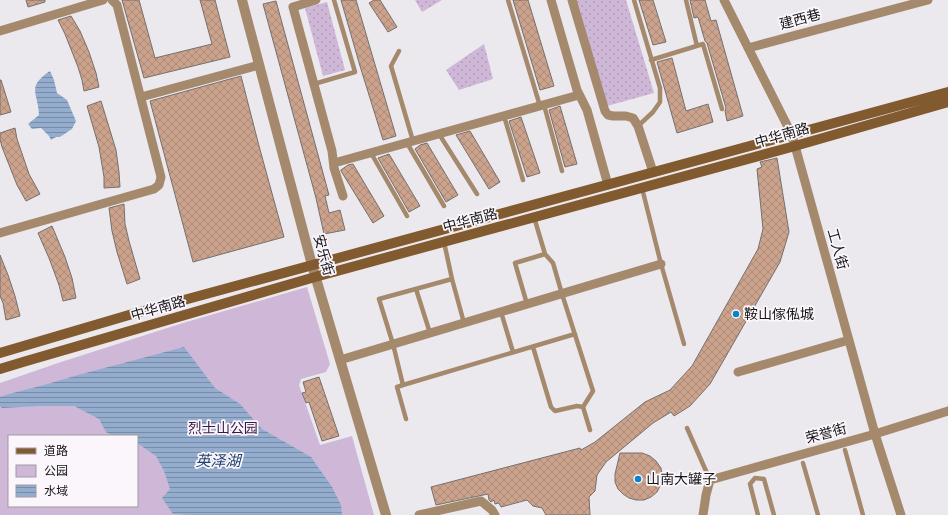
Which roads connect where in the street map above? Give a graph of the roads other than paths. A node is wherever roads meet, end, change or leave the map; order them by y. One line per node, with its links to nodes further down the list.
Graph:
1 (103, 0): 14 (street)
2 (112, 0): 23 (street)
3 (242, 0): 19 (street, 安乐街)
4 (316, 0): 13 (street)
5 (334, 0): 20 (lane)
6 (508, 0): 25 (lane)
7 (551, 0): 22 (street)
8 (572, 0): 28 (street)
9 (634, 0): 18 (lane)
10 (686, 0): 15 (lane)
11 (724, 0): 16 (street, 工人街)
12 (928, 0): 16 (street, 建西巷)
13 (297, 2): 20 (street)
14 (0, 31)
15 (697, 46): 18 (lane); 26 (lane)
16 (748, 48): 30 (street, 工人街)
17 (399, 51): 31 (lane)
18 (652, 60): 28 (lane)
19 (259, 65): 23 (street); 49 (street, 安乐街)
20 (314, 84): 34 (street)
21 (948, 92): 30 (main road, 中华南路)
22 (579, 95): 25 (street); 38 (street)
23 (141, 97): 45 (street)
24 (948, 102): 32 (main road, 中华南路)
25 (542, 106): 27 (street); 35 (lane)
26 (722, 109)
27 (504, 116): 29 (street); 37 (lane)
28 (638, 126): 36 (street)
29 (439, 134): 31 (street); 40 (lane)
30 (792, 135): 32 (street, 工人街); 36 (main road, 中华南路)
31 (410, 142): 33 (street); 42 (lane)
32 (795, 146): 39 (main road, 中华南路); 59 (street, 工人街)
33 (371, 153): 34 (street); 43 (lane)
34 (334, 163): 41 (street)
35 (562, 171)
36 (653, 172): 38 (main road, 中华南路)
37 (523, 180)
38 (608, 185): 49 (main road, 中华南路)
39 (642, 188): 44 (main road, 中华南路); 48 (lane)
40 (477, 194)
41 (343, 196)
42 (444, 206)
43 (407, 216)
44 (534, 217): 46 (main road, 中华南路); 47 (lane)
45 (0, 233)
46 (444, 242): 50 (main road, 中华南路); 51 (lane)
47 (545, 254): 53 (lane); 54 (lane)
48 (661, 264): 53 (street); 61 (lane)
49 (312, 265): 50 (street, 安乐街); 64 (main road, 中华南路)
50 (315, 277): 65 (street, 安乐街); 66 (main road, 中华南路)
51 (452, 279): 52 (lane); 56 (lane)
52 (416, 289): 57 (lane); 60 (lane)
53 (562, 294): 54 (street); 58 (lane)
54 (527, 304): 55 (street)
55 (501, 312): 56 (street); 63 (lane)
56 (464, 323): 57 (street)
57 (430, 333): 60 (street)
58 (575, 334): 62 (lane); 69 (lane)
59 (849, 340): 67 (street); 74 (street, 工人街)
60 (393, 344): 65 (street); 68 (lane)
61 (684, 344)
62 (533, 347): 63 (lane); 69 (lane)
63 (513, 352): 68 (lane)
64 (0, 353)
65 (340, 360): 78 (street, 安乐街)
66 (0, 369)
67 (738, 372)
68 (403, 385): 71 (lane)
69 (583, 407): 73 (lane)
70 (948, 411): 74 (street, 荣誉街)
71 (406, 419)
72 (687, 428): 77 (lane)
73 (590, 430)
74 (875, 434): 77 (street, 荣誉街); 86 (street, 工人街)
75 (845, 450): 85 (lane)
76 (803, 462): 84 (lane)
77 (710, 480): 81 (street)
78 (386, 515)
79 (423, 515): 80 (street)
80 (495, 515)
81 (703, 515)
82 (758, 515): 83 (lane)
83 (774, 515)
84 (818, 515)
85 (863, 515)
86 (901, 515)

